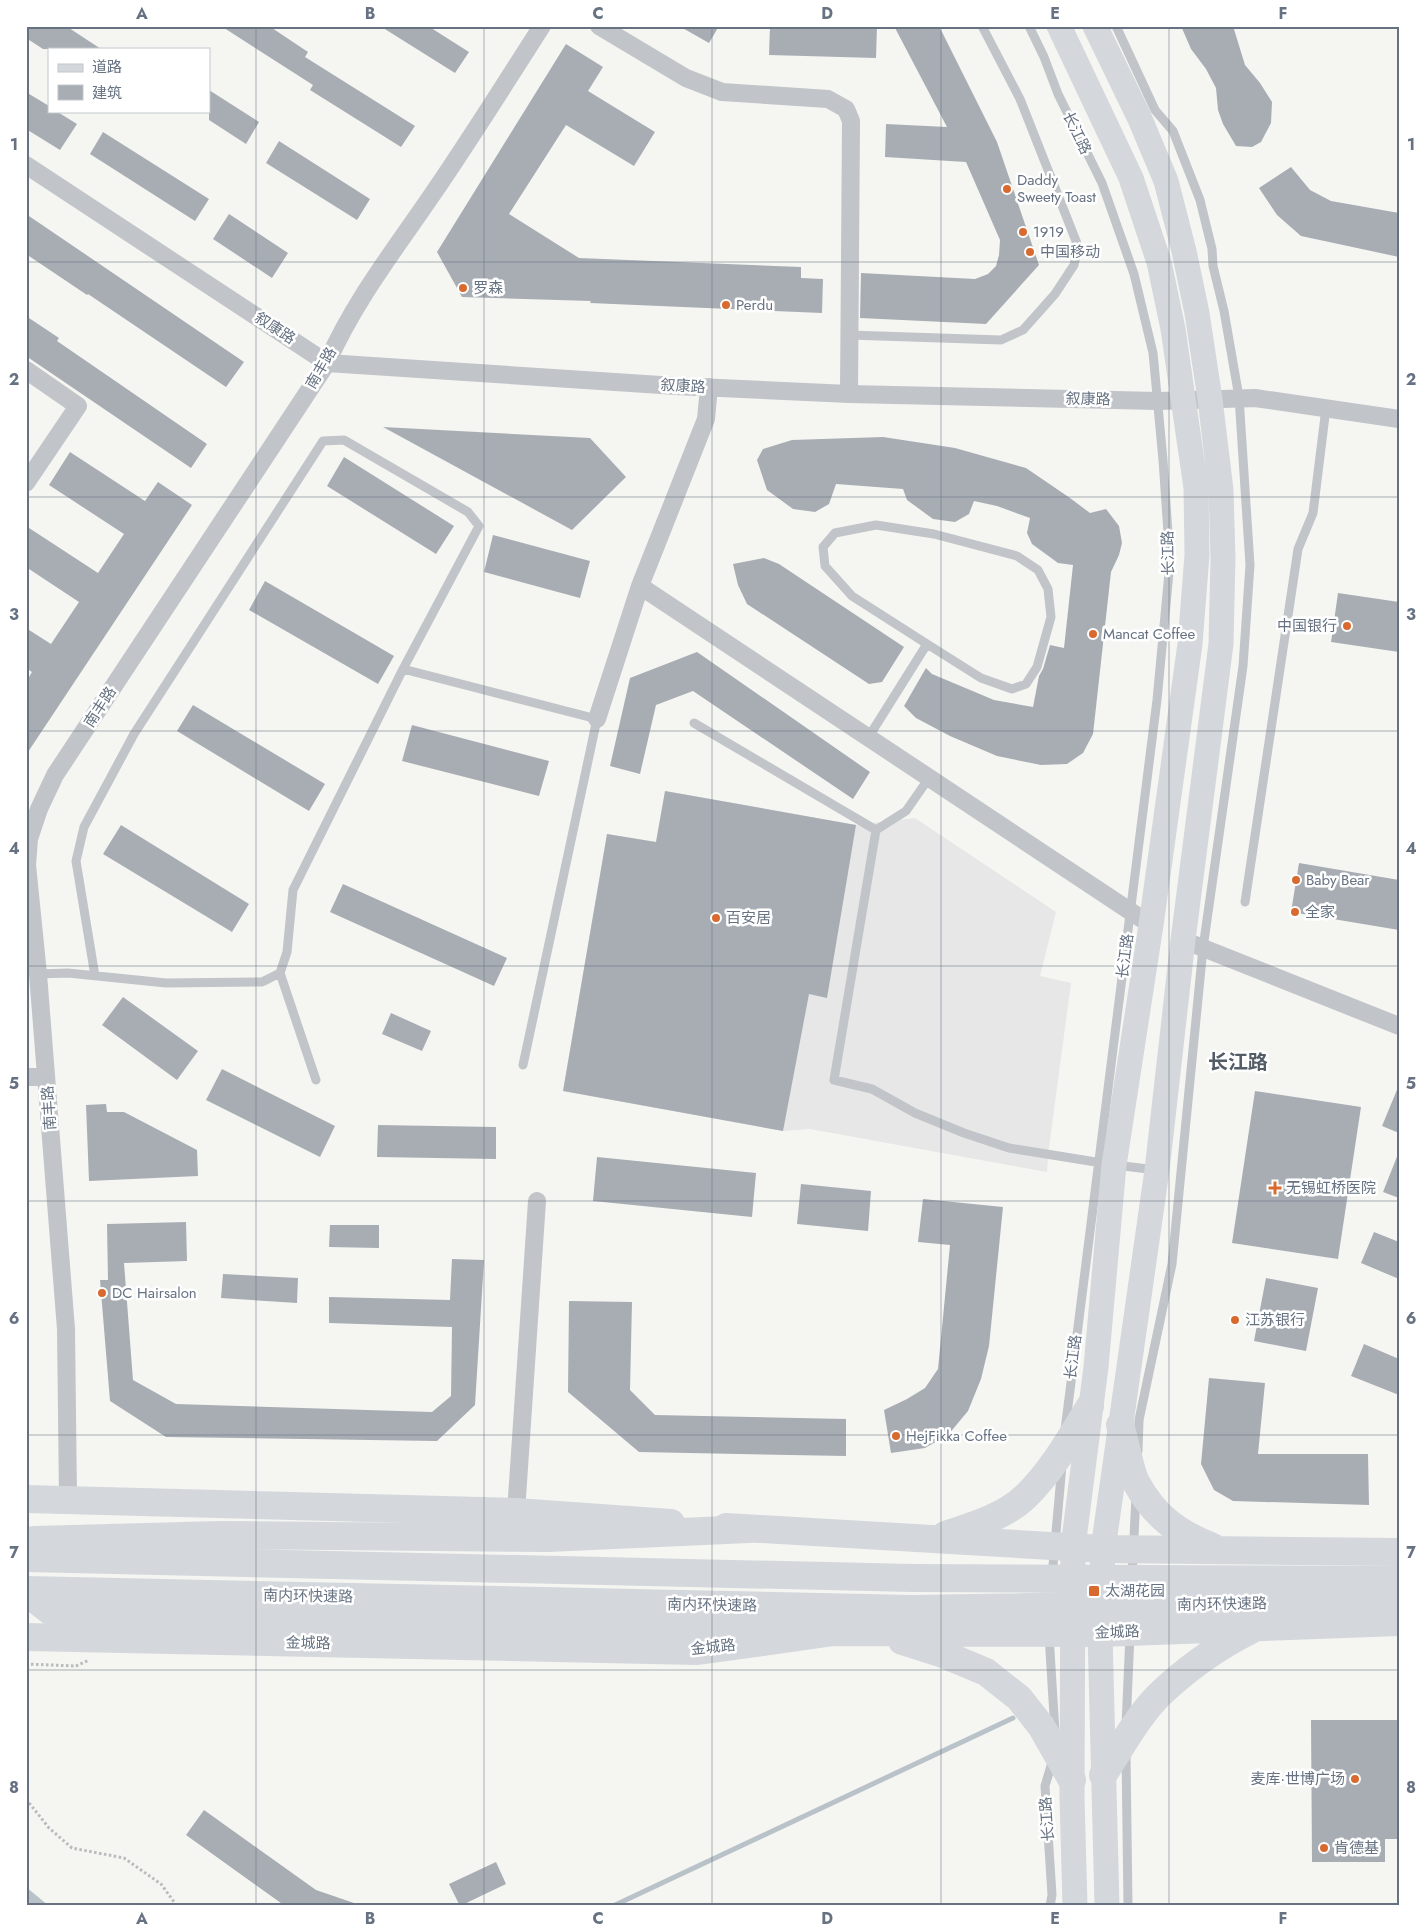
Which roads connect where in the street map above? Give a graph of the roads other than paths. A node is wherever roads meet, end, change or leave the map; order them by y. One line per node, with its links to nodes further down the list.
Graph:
1 (542, 26): 10 (street, 南丰路)
2 (599, 26): 9 (street)
3 (982, 26): 9 (lane)
4 (1029, 26): 17 (lane, 长江路)
5 (1059, 26): 16 (main road, 长江路)
6 (1095, 26): 15 (main road)
7 (1116, 26): 14 (lane)
8 (26, 165): 10 (street, 叙康路)
9 (849, 335): 13 (street)
10 (327, 363): 12 (street, 叙康路); 33 (street, 南丰路)
11 (26, 370): 20 (street)
12 (709, 387): 13 (street, 叙康路); 21 (street)
13 (849, 394): 17 (street, 叙康路)
14 (1239, 397): 15 (street, 叙康路); 18 (street, 叙康路); 31 (lane)
15 (1210, 399): 16 (street, 叙康路); 31 (main road)
16 (1183, 400): 17 (street, 叙康路); 30 (main road, 长江路)
17 (1158, 401): 30 (lane, 长江路)
18 (1326, 408): 19 (street, 叙康路); 29 (lane)
19 (1399, 419)
20 (26, 483)
21 (640, 586): 24 (street); 26 (street)
22 (927, 644): 22 (lane); 26 (lane)
23 (403, 669): 24 (lane); 32 (lane); 34 (lane)
24 (597, 719): 36 (lane)
25 (694, 723): 28 (lane)
26 (868, 738): 27 (street)
27 (929, 778): 28 (lane); 30 (street)
28 (876, 830): 40 (lane)
29 (1245, 902)
30 (1141, 918): 40 (main road, 长江路)
31 (1193, 944): 35 (street); 41 (main road); 46 (lane)
32 (280, 972): 34 (lane); 39 (lane)
33 (38, 974): 34 (lane); 37 (street, 南丰路)
34 (94, 976)
35 (1399, 1026)
36 (523, 1065)
37 (46, 1077): 38 (street); 48 (street, 南丰路)
38 (26, 1078)
39 (316, 1080)
40 (1106, 1164): 41 (lane); 43 (main road, 长江路); 45 (lane, 长江路)
41 (1157, 1170): 44 (main road)
42 (537, 1201): 49 (street)
43 (1090, 1406): 45 (main road); 53 (main road, 长江路)
44 (1120, 1424): 46 (main road); 54 (main road)
45 (1064, 1448): 51 (main road); 53 (lane, 长江路)
46 (1136, 1483): 55 (lane); 56 (main road)
47 (26, 1499): 48 (main road)
48 (68, 1499): 49 (main road)
49 (516, 1512): 50 (main road)
50 (749, 1529): 51 (main road); 52 (main road)
51 (931, 1540): 53 (main road)
52 (26, 1541)
53 (1064, 1547): 54 (main road); 64 (main road, 长江路); 64 (lane, 长江路)
54 (1102, 1549): 55 (main road); 68 (main road)
55 (1133, 1549): 56 (main road); 63 (lane)
56 (1222, 1550): 57 (main road)
57 (1399, 1552)
58 (26, 1558): 59 (main road, 南内环快速路)
59 (1399, 1580)
60 (26, 1591): 61 (main road, 南内环快速路); 66 (main road)
61 (1399, 1601)
62 (1399, 1622): 65 (main road, 金城路)
63 (1131, 1623): 65 (main road, 金城路); 68 (main road, 金城路); 70 (lane)
64 (1055, 1625): 67 (main road, 金城路); 68 (main road, 金城路); 71 (lane, 长江路); 73 (main road, 长江路)
65 (1258, 1626): 70 (main road)
66 (834, 1632): 67 (main road, 金城路); 69 (main road, 金城路)
67 (874, 1632): 71 (main road)
68 (1100, 1633): 72 (main road)
69 (26, 1637)
70 (1126, 1741): 72 (main road); 77 (lane)
71 (1056, 1752): 73 (main road); 74 (lane, 长江路)
72 (1103, 1775): 76 (main road)
73 (1072, 1780): 75 (main road, 长江路)
74 (1050, 1906)
75 (1074, 1906)
76 (1106, 1906)
77 (1128, 1906)

